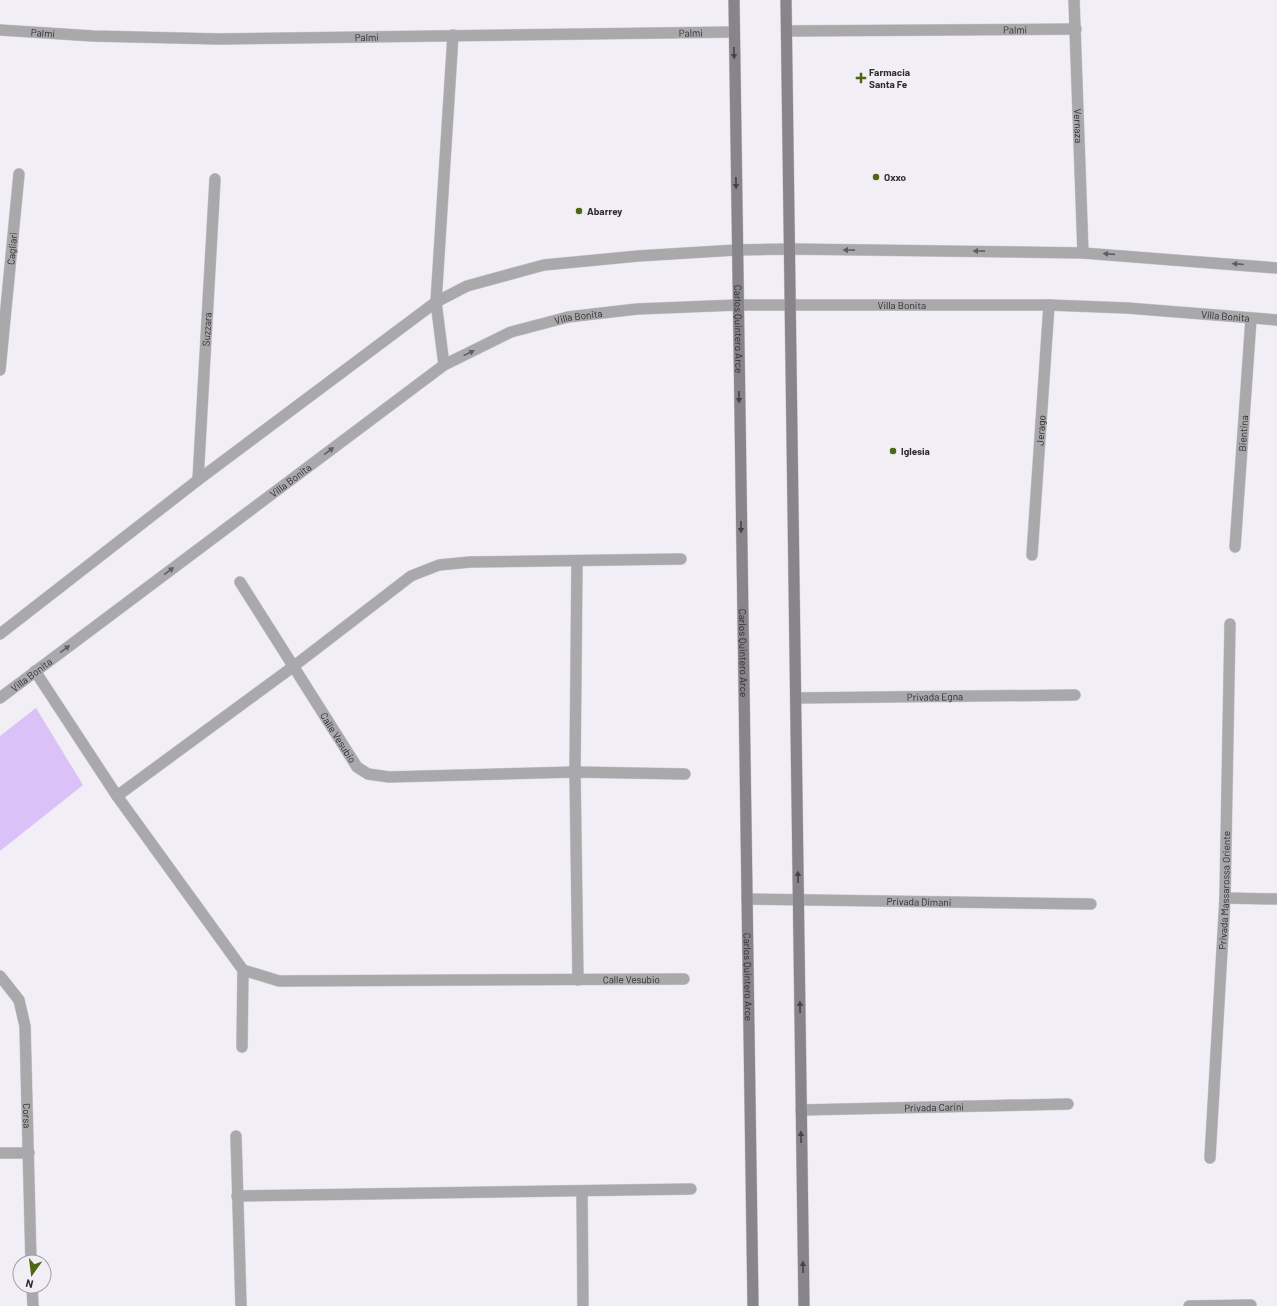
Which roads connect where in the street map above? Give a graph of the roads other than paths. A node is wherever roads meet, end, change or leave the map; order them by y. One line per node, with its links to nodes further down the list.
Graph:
1 (734, 0): 7 (main road, Carlos Quintero Arce)
2 (786, 0): 6 (main road)
3 (1074, 0): 4 (street, Vernaza)
4 (1076, 29): 6 (street, Palmi); 13 (street, Vernaza)
5 (0, 30): 8 (street, Palmi)
6 (787, 31): 11 (main road)
7 (734, 32): 8 (street, Palmi); 12 (main road, Carlos Quintero Arce, one-way to 12)
8 (453, 35): 15 (street)
9 (19, 174): 22 (street, Cagliari)
10 (215, 178): 23 (street, Suzzara)
11 (790, 249): 12 (street); 13 (street, one-way to 11); 17 (main road)
12 (736, 250): 15 (street); 16 (main road, Carlos Quintero Arce)
13 (1083, 252): 14 (street, one-way to 13)
14 (1277, 268)
15 (436, 302): 21 (street); 23 (street)
16 (737, 305): 17 (street, Villa Bonita); 21 (street, Villa Bonita, one-way to 16); 40 (main road, Carlos Quintero Arce, one-way to 40)
17 (790, 305): 18 (street, Villa Bonita); 35 (main road)
18 (1049, 306): 19 (street, Villa Bonita); 25 (street, Jerago)
19 (1251, 319): 20 (street, Villa Bonita); 24 (street, Bientina)
20 (1277, 320)
21 (444, 365): 32 (street, Villa Bonita, one-way to 21)
22 (0, 370)
23 (198, 480): 30 (street)
24 (1235, 547)
25 (1032, 555)
26 (681, 559): 27 (street)
27 (577, 561): 31 (street); 36 (street)
28 (240, 582): 31 (street, Calle Vesubio)
29 (1230, 624): 39 (street, Privada Massarossa Oriente)
30 (0, 634)
31 (294, 666): 36 (street, Calle Vesubio); 38 (street)
32 (35, 671): 34 (street, Villa Bonita); 38 (street)
33 (1075, 695): 35 (street, Privada Egna)
34 (0, 698)
35 (796, 698): 42 (main road, one-way to 35)
36 (576, 772): 37 (street, Calle Vesubio); 47 (street)
37 (685, 774)
38 (117, 796): 44 (street)
39 (1225, 898): 41 (street); 54 (street, Privada Massarossa Oriente)
40 (747, 899): 42 (street, Privada Dimani); 64 (main road, Carlos Quintero Arce)
41 (1277, 899)
42 (798, 900): 43 (street, Privada Dimani); 50 (main road, one-way to 42)
43 (1092, 904)
44 (243, 970): 47 (street, Calle Vesubio); 48 (street)
45 (0, 976): 52 (street, Corsa)
46 (684, 979): 47 (street, Calle Vesubio)
47 (578, 980)
48 (242, 1047)
49 (1068, 1104): 50 (street, Privada Carini)
50 (801, 1110): 65 (main road, one-way to 50)
51 (236, 1136): 57 (street)
52 (29, 1153): 53 (street); 58 (street, Corsa)
53 (0, 1154)
54 (1210, 1158)
55 (691, 1189): 56 (street)
56 (582, 1191): 57 (street); 63 (street)
57 (237, 1196): 62 (street)
58 (31, 1254)
59 (32, 1294): 61 (street)
60 (1251, 1305): 66 (street)
61 (32, 1306)
62 (241, 1306)
63 (583, 1306)
64 (753, 1306)
65 (804, 1306)
66 (1189, 1306)

